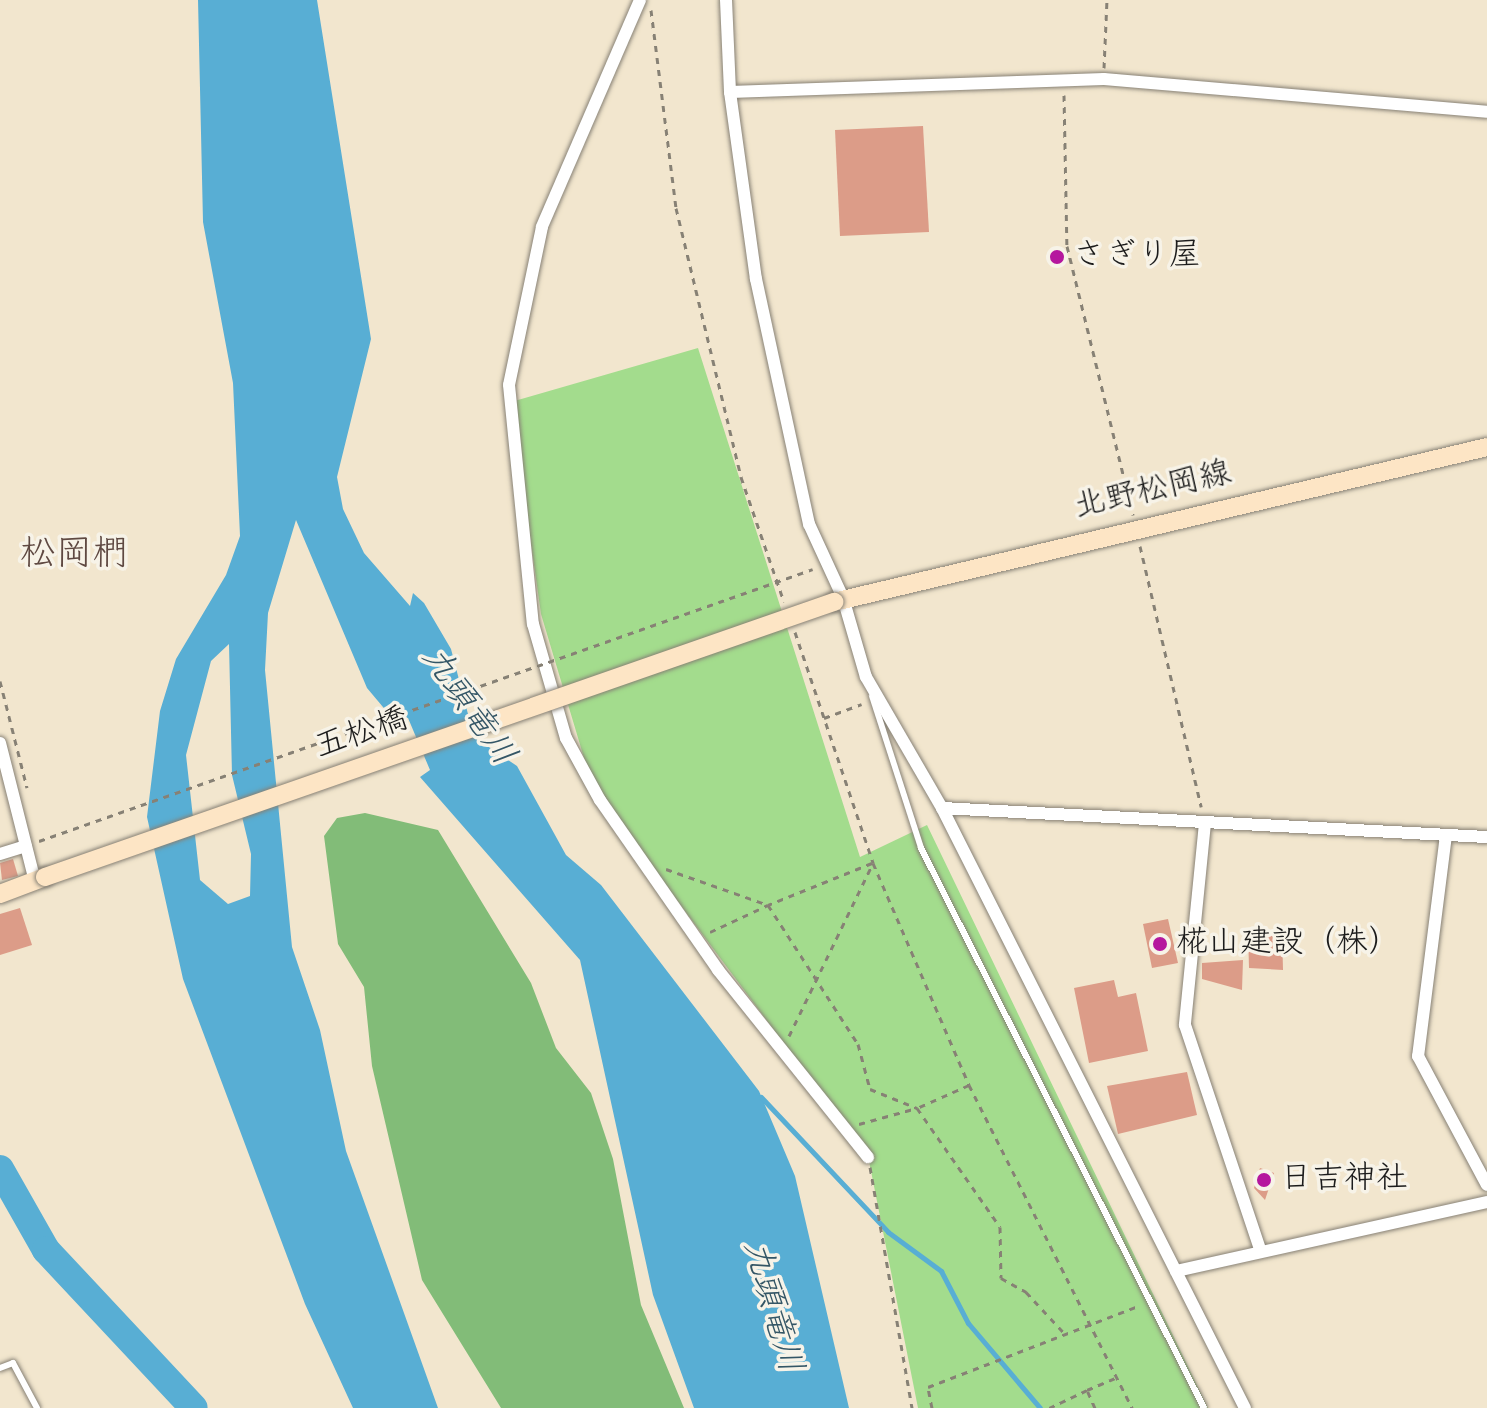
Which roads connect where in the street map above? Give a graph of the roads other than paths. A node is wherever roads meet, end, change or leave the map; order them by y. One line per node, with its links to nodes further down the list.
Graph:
1 (640, 0): 17 (street)
2 (725, 3): 3 (street)
3 (730, 92): 4 (street); 6 (street)
4 (1487, 112)
5 (1487, 447): 6 (main road, 北野松岡線)
6 (839, 600): 7 (street); 15 (main road, 五松橋, bridge)
7 (866, 677): 9 (street); 24 (lane)
8 (0, 743): 13 (street)
9 (942, 808): 10 (street); 21 (street)
10 (1205, 823): 11 (street); 20 (street)
11 (1446, 835): 12 (street); 18 (street)
12 (1487, 837)
13 (32, 844): 14 (street); 15 (street)
14 (0, 854)
15 (40, 879): 16 (main road)
16 (0, 894)
17 (868, 1157)
18 (1487, 1185)
19 (1487, 1202): 20 (street)
20 (1261, 1252): 21 (street)
21 (1176, 1271): 25 (street)
22 (0, 1368): 23 (lane)
23 (37, 1408)
24 (1204, 1408)
25 (1245, 1408)

